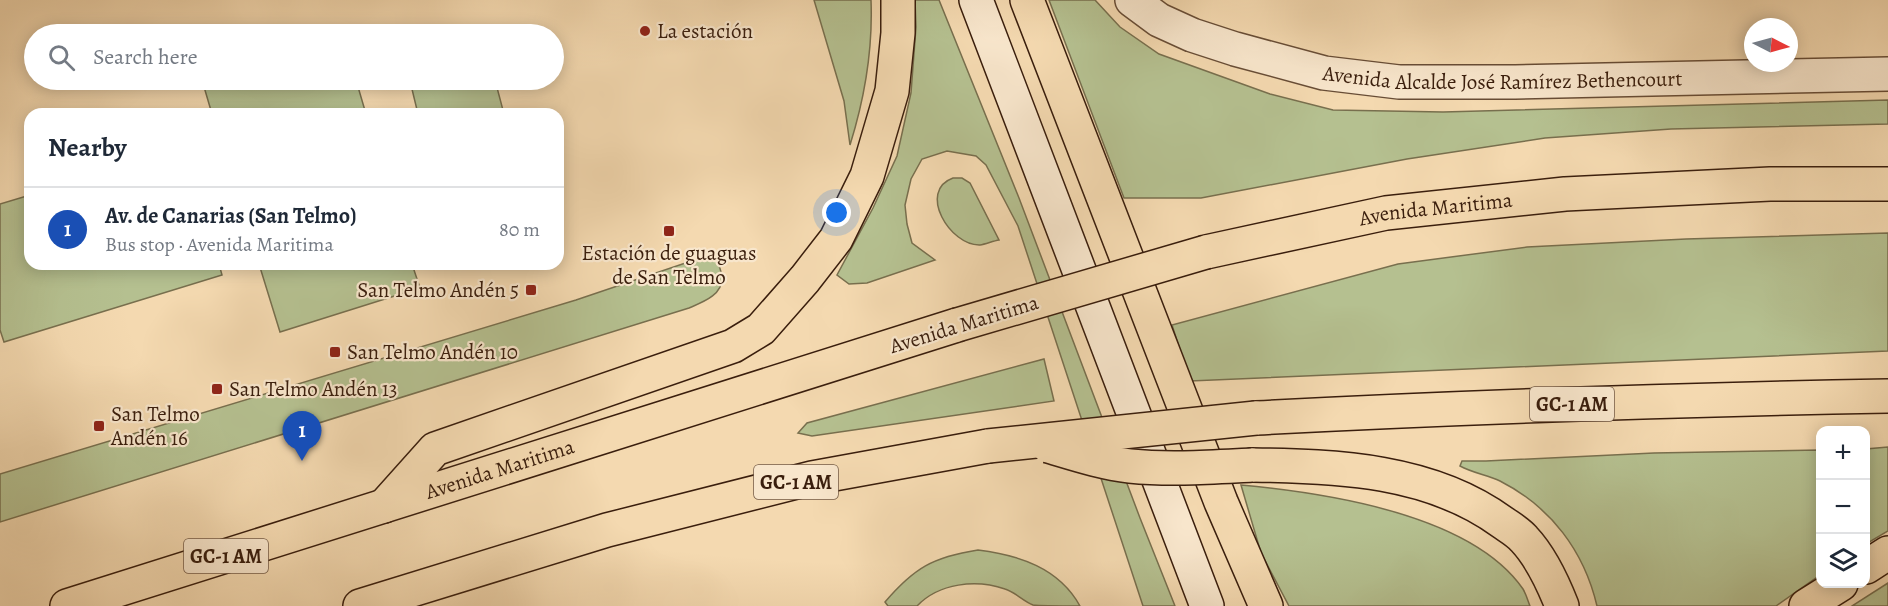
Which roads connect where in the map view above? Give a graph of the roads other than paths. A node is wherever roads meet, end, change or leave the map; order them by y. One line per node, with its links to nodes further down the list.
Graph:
1 (898, 0): 11 (highway)
2 (976, 0): 17 (street)
3 (1027, 0): 18 (highway)
4 (1132, 0): 5 (street, Avenida Alcalde José Ramírez Bethencourt)
5 (1888, 74)
6 (1888, 163): 7 (highway)
7 (1770, 184): 8 (highway, Avenida Maritima / GC-1 AM); 11 (highway, Avenida Maritima / GC-1 AM, bridge)
8 (1888, 184)
9 (1888, 396): 10 (highway, GC-1 AM, bridge)
10 (1029, 441): 16 (highway, GC-1 AM, bridge); 19 (highway, bridge)
11 (384, 506): 15 (highway, Avenida Maritima / GC-1 AM)
12 (1888, 553): 13 (highway)
13 (1870, 564)
14 (1835, 588): 20 (highway)
15 (67, 606)
16 (360, 606)
17 (1207, 606)
18 (1266, 606)
19 (1562, 606)
20 (1806, 606)

